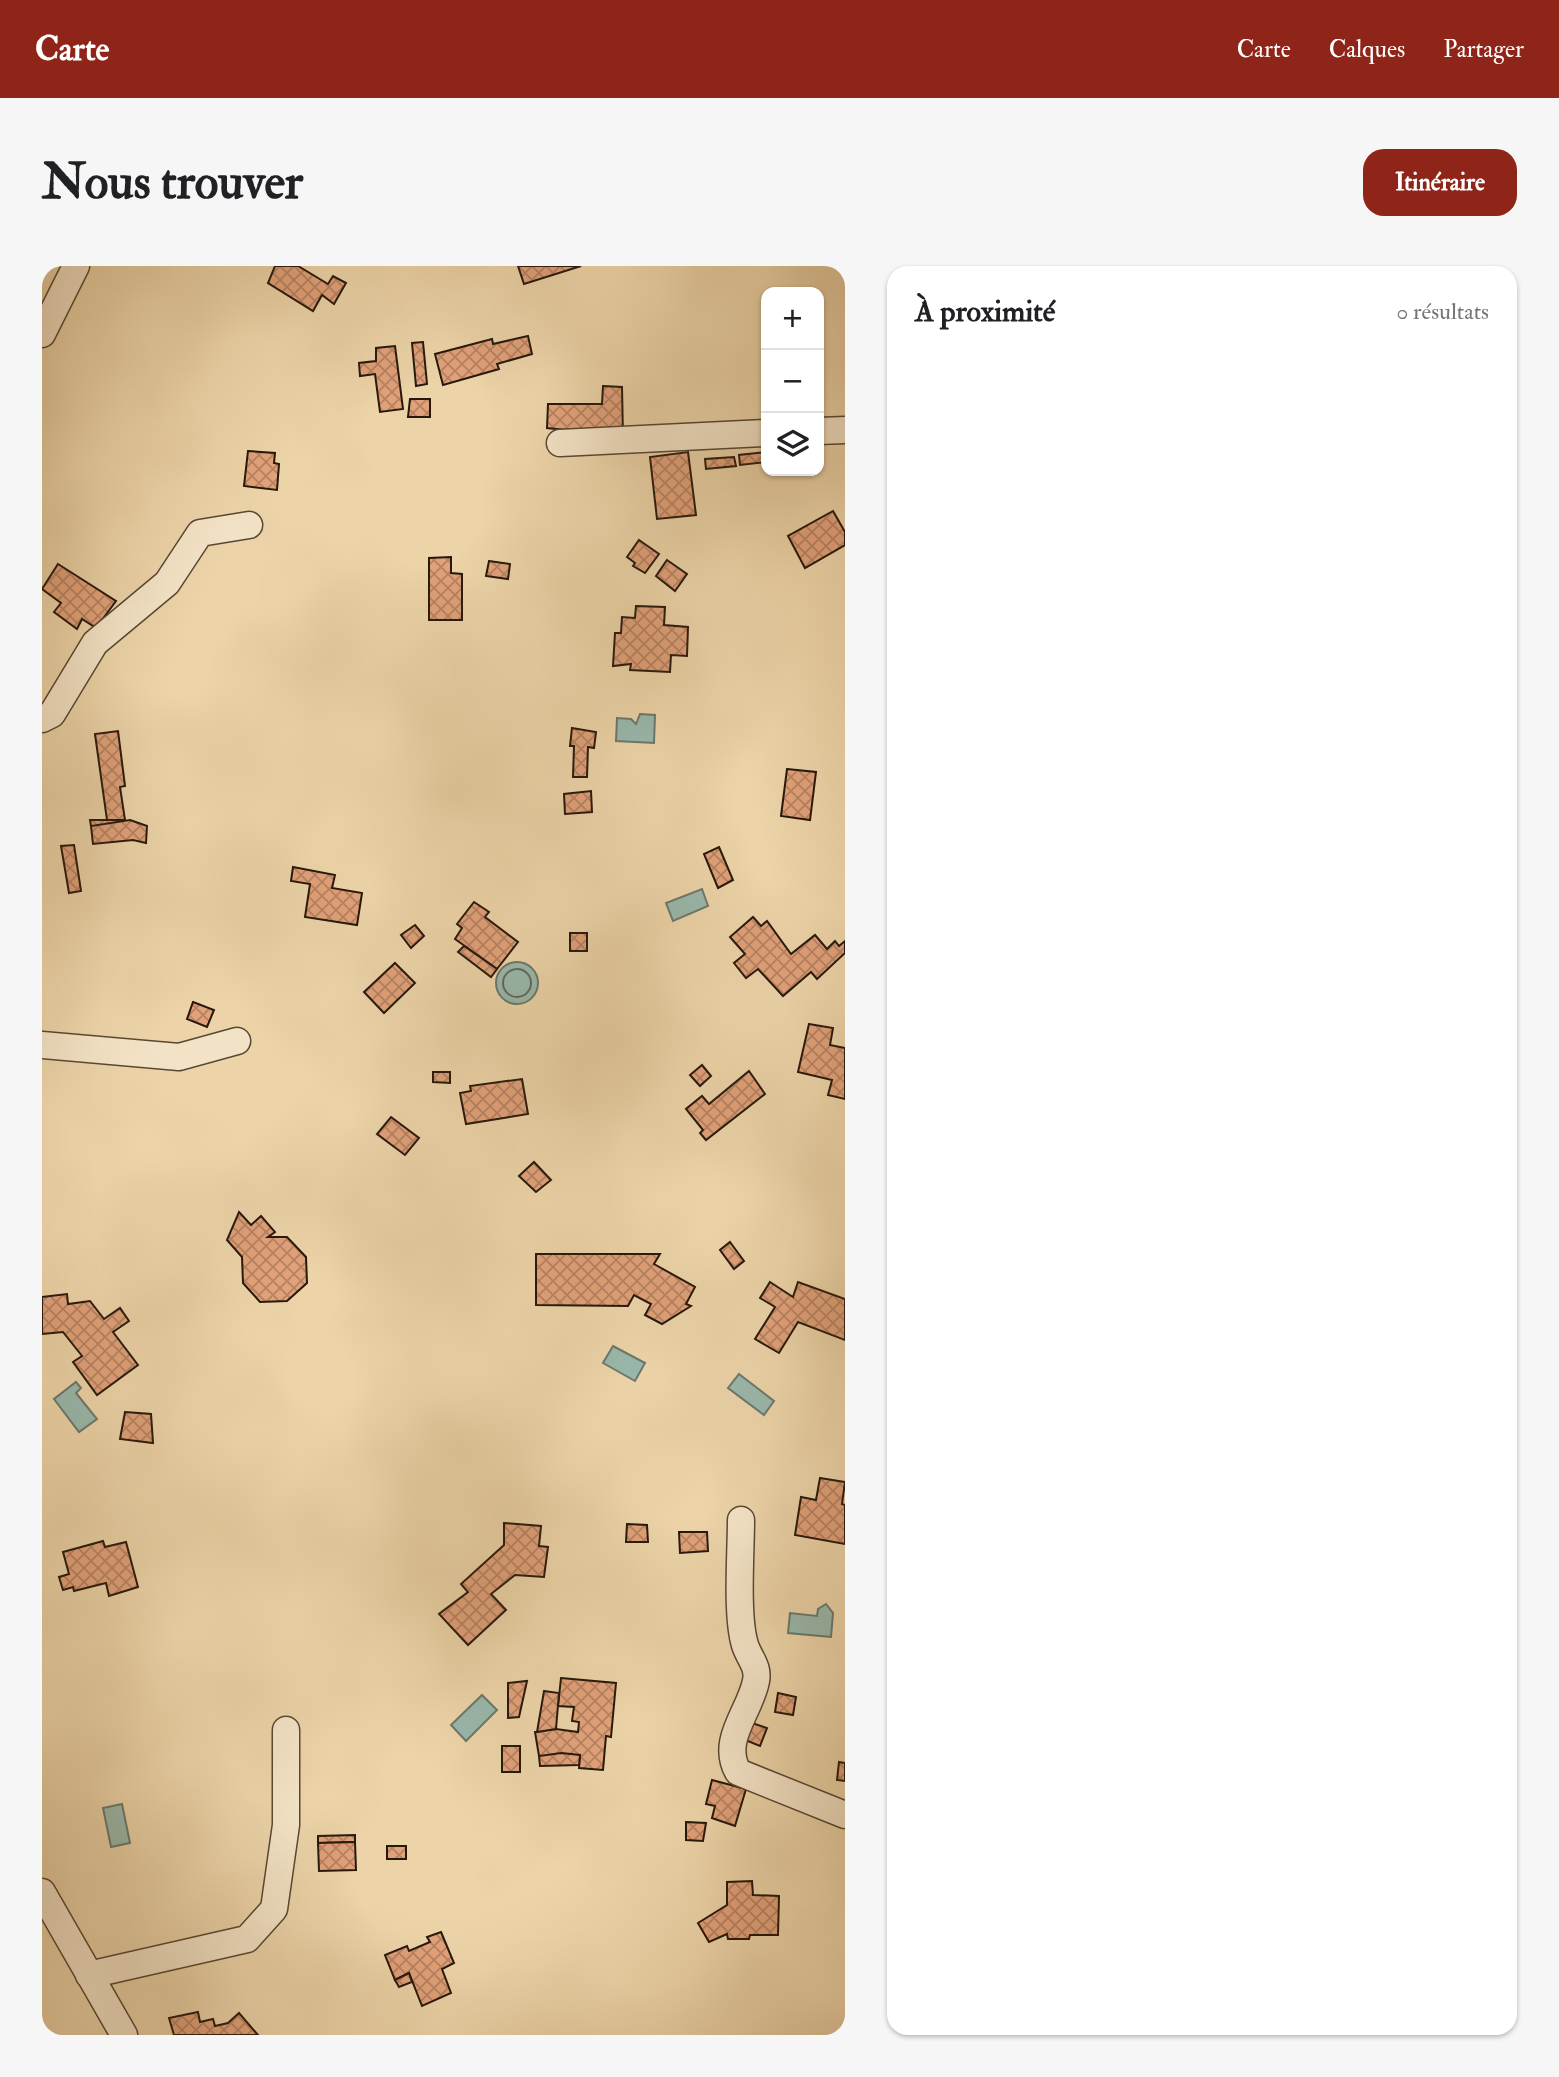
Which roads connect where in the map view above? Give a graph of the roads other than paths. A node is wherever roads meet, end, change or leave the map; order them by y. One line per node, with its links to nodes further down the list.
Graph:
1 (76, 266): 2 (street)
2 (42, 334)
3 (845, 430): 4 (street)
4 (824, 431)
5 (761, 433): 6 (street)
6 (560, 443)
7 (249, 525): 8 (street)
8 (42, 719)
9 (237, 1041): 10 (street)
10 (42, 1045)
11 (741, 1520): 13 (street)
12 (286, 1730): 15 (street)
13 (845, 1815)
14 (42, 1892): 15 (street)
15 (89, 1975): 16 (street)
16 (124, 2035)

